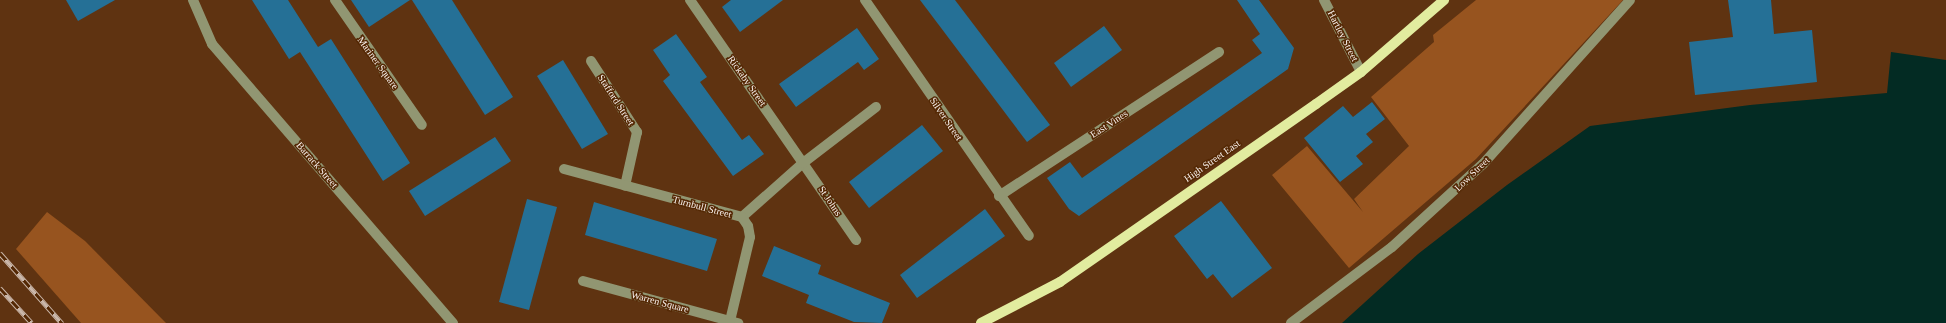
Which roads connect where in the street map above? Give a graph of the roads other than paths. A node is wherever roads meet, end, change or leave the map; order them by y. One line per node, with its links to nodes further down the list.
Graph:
1 (193, 0): 22 (street, Barrack Street)
2 (335, 0): 12 (street, Mariner Square)
3 (690, 0): 13 (street, Rickaby Street)
4 (865, 0): 16 (street, Silver Street)
5 (1324, 0): 10 (street, Hartley Street)
6 (1444, 0): 10 (main road, High Street East)
7 (1630, 0): 24 (street, Low Street)
8 (1219, 52): 16 (street, East Vines)
9 (591, 61): 15 (street, Stafford Street)
10 (1361, 72): 23 (main road, High Street East)
11 (876, 107): 13 (street, Turnbull Street)
12 (422, 125)
13 (804, 163): 17 (street, Turnbull Street); 19 (street, St Johns)
14 (564, 170): 15 (street, Turnbull Street)
15 (625, 186): 17 (street, Turnbull Street)
16 (999, 196): 18 (street, Silver Street)
17 (742, 218): 21 (street)
18 (1029, 236)
19 (856, 240)
20 (582, 281): 21 (street, Warren Square)
21 (734, 322)
22 (452, 323)
23 (981, 323)
24 (1292, 323)

